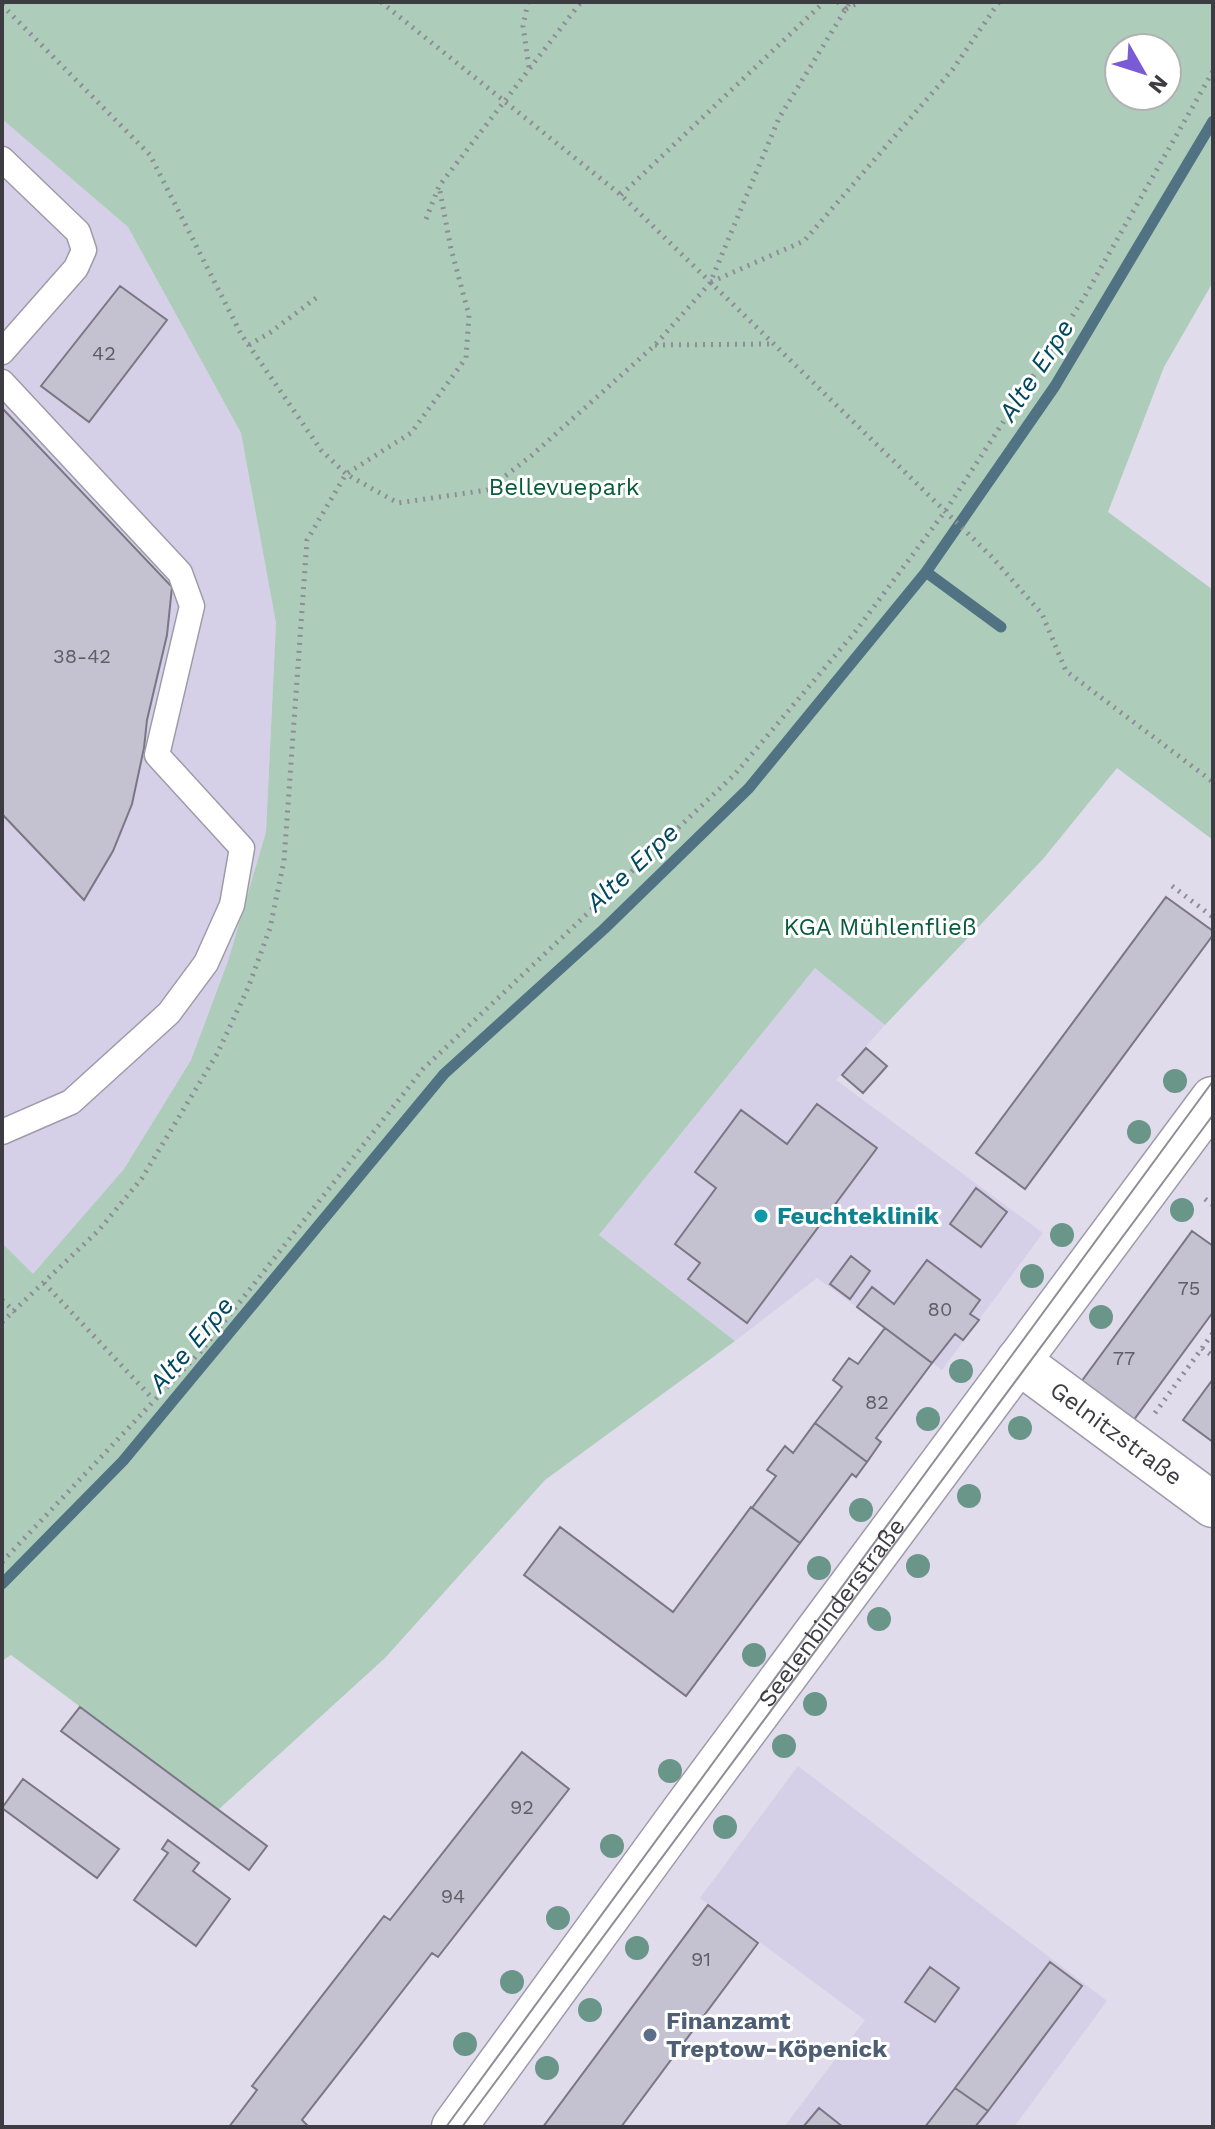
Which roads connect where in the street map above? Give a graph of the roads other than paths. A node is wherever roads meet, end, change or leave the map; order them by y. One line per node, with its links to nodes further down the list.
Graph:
1 (2, 159): 2 (lane)
2 (2, 352)
3 (2, 382): 5 (lane)
4 (1213, 1099): 6 (street, Seelenbinderstraße)
5 (2, 1132)
6 (1018, 1361): 7 (street, Gelnitzstraße); 8 (street, Seelenbinderstraße)
7 (1213, 1505)
8 (454, 2127)

